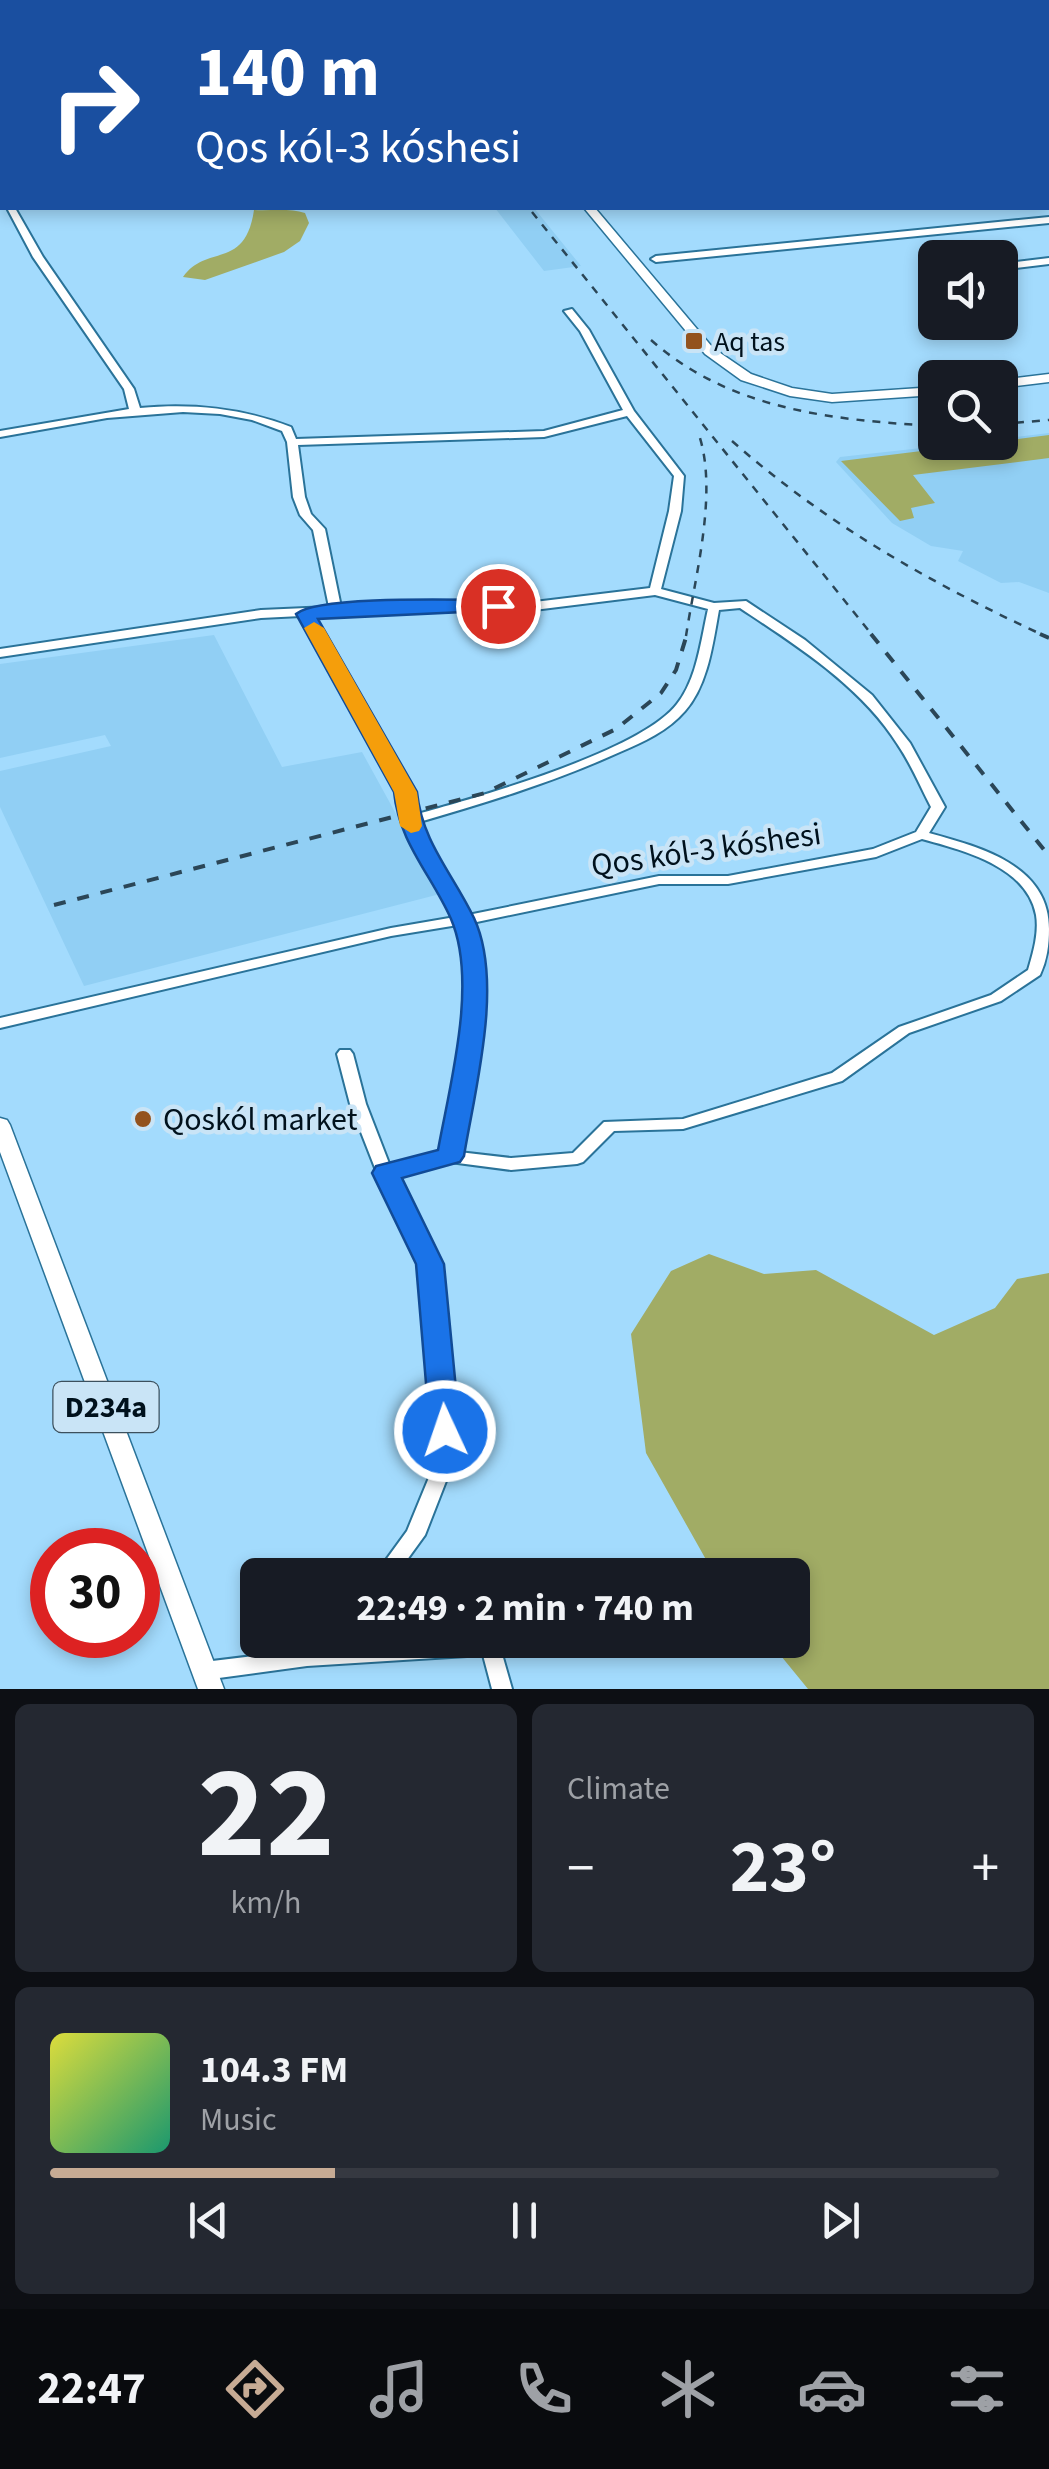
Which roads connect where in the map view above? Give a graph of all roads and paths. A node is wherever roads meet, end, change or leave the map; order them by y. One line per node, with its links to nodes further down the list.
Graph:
1 (12, 210): 12 (street)
2 (590, 210): 10 (main road)
3 (1049, 220): 4 (street)
4 (656, 259)
5 (1049, 260): 6 (street)
6 (1018, 264)
7 (568, 310): 11 (street)
8 (1049, 378): 9 (main road)
9 (1018, 382)
10 (918, 393)
11 (630, 412): 14 (street); 15 (street)
12 (136, 414): 13 (street); 14 (street)
13 (0, 434)
14 (292, 442): 17 (street)
15 (656, 590): 16 (street); 17 (street)
16 (714, 607): 20 (street); 21 (street)
17 (336, 610): 18 (street)
18 (306, 614): 19 (street); 20 (street)
19 (0, 652)
20 (408, 822): 22 (street)
21 (921, 835): 22 (street, Qos kól-3 kóshesi); 26 (street)
22 (464, 920): 23 (street, Qos kól-3 kóshesi); 26 (street)
23 (0, 1023)
24 (345, 1054): 27 (street)
25 (0, 1125): 31 (main road, D234a)
26 (450, 1156): 27 (street)
27 (386, 1173): 28 (street)
28 (398, 1558)
29 (307, 1658): 31 (street)
30 (494, 1658): 32 (street)
31 (207, 1680)
32 (502, 1689)

